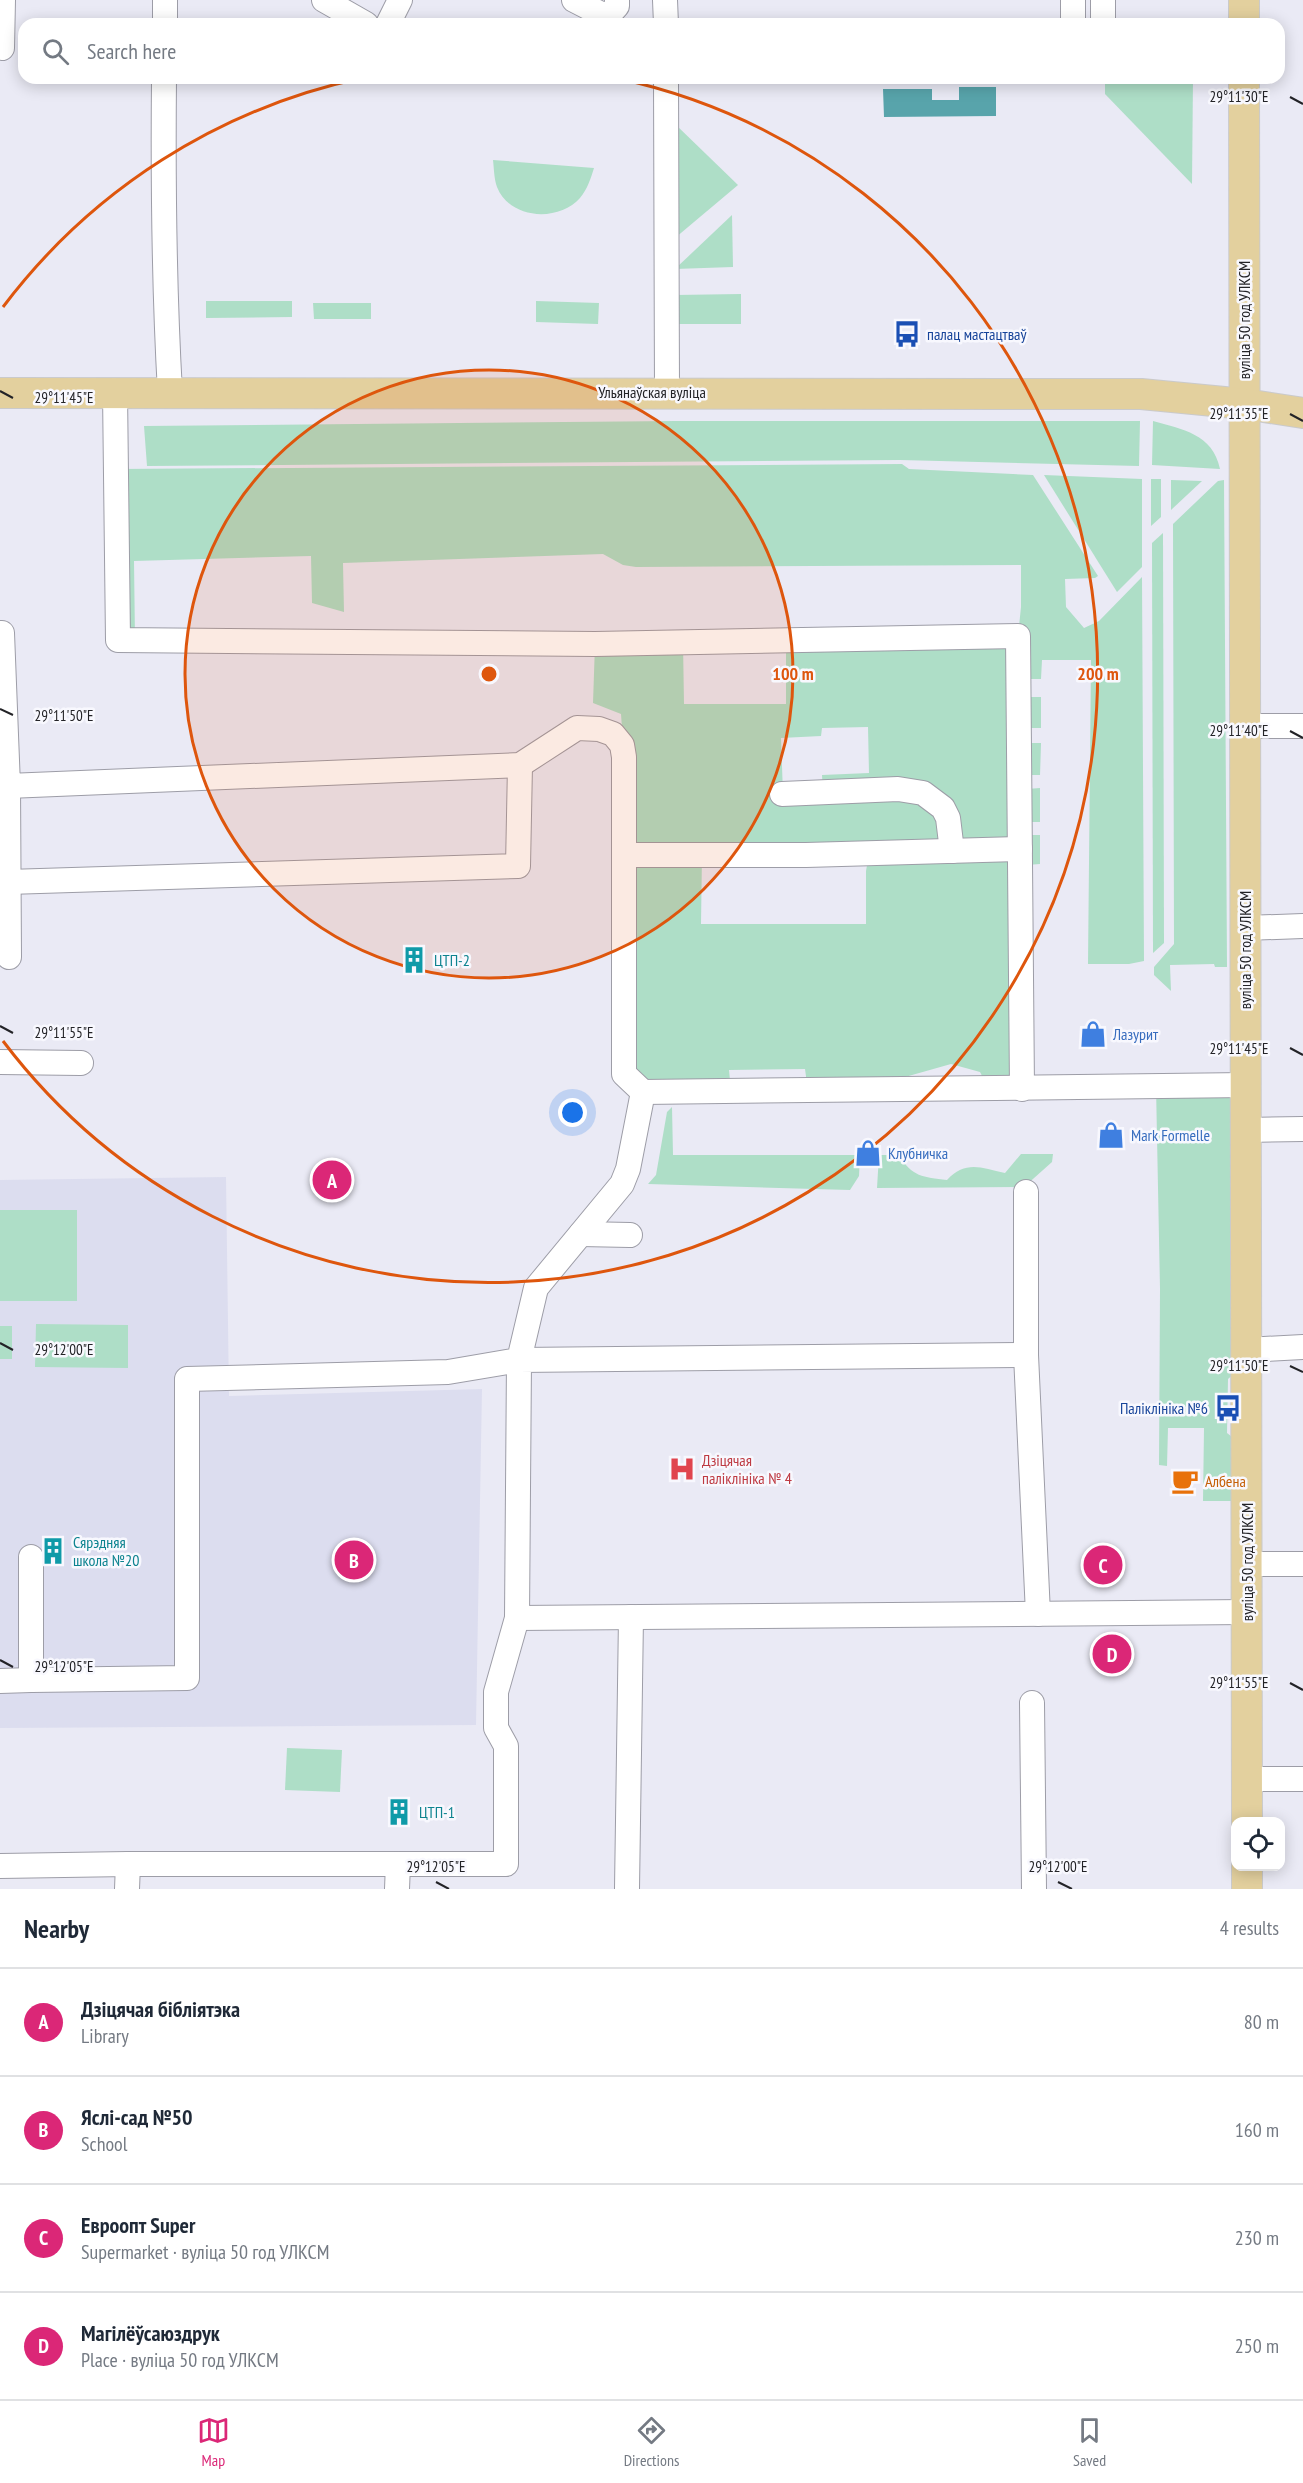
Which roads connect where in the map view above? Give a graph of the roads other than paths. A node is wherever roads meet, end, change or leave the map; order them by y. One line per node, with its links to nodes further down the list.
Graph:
1 (3, 0): 18 (lane)
2 (165, 0): 11 (lane)
3 (324, 0): 12 (lane)
4 (400, 0): 13 (lane)
5 (574, 0): 6 (lane)
6 (617, 0)
7 (665, 0): 14 (lane)
8 (1073, 0): 15 (lane)
9 (1104, 0): 16 (lane)
10 (1244, 0): 17 (main road)
11 (165, 18)
12 (356, 18)
13 (391, 18)
14 (666, 18)
15 (1073, 18)
16 (1103, 18)
17 (1244, 18)
18 (9, 48)
19 (164, 84): 23 (lane)
20 (666, 84): 24 (lane)
21 (1244, 84): 26 (main road, вуліца 50 год УЛКСМ)
22 (115, 392): 23 (main road, Ульянаўская вуліца); 25 (main road, Ульянаўская вуліца); 34 (lane)
23 (170, 392): 24 (main road, Ульянаўская вуліца)
24 (667, 392): 26 (main road, Ульянаўская вуліца)
25 (0, 393)
26 (1245, 404): 27 (main road, Ульянаўская вуліца); 29 (main road, вуліца 50 год УЛКСМ)
27 (1303, 413)
28 (0, 633): 32 (lane)
29 (1245, 726): 30 (lane); 39 (main road, вуліца 50 год УЛКСМ)
30 (1303, 726)
31 (520, 765): 32 (lane); 36 (lane); 37 (lane)
32 (8, 786): 37 (lane)
33 (782, 794): 35 (lane)
34 (1020, 849): 35 (lane); 44 (lane)
35 (952, 851): 36 (lane)
36 (626, 855): 45 (lane)
37 (8, 882): 40 (lane)
38 (1303, 926): 39 (lane)
39 (1245, 928): 43 (main road, вуліца 50 год УЛКСМ)
40 (9, 957)
41 (0, 1062): 42 (lane)
42 (81, 1063)
43 (1246, 1085): 44 (lane); 47 (main road, вуліца 50 год УЛКСМ)
44 (1022, 1089): 45 (lane)
45 (643, 1092): 49 (lane)
46 (1303, 1129): 47 (lane)
47 (1246, 1130): 52 (main road, вуліца 50 год УЛКСМ)
48 (1026, 1192): 53 (lane)
49 (581, 1234): 50 (lane); 54 (lane)
50 (630, 1235)
51 (1303, 1347): 52 (lane)
52 (1246, 1350): 56 (main road, вуліца 50 год УЛКСМ)
53 (1026, 1355): 54 (lane); 59 (lane)
54 (519, 1360): 61 (lane); 62 (lane)
55 (31, 1557): 62 (lane)
56 (1246, 1564): 57 (lane); 58 (main road, вуліца 50 год УЛКСМ)
57 (1303, 1564)
58 (1247, 1612): 59 (lane); 65 (main road, вуліца 50 год УЛКСМ)
59 (1038, 1614): 60 (lane)
60 (631, 1617): 61 (lane); 74 (lane)
61 (517, 1618): 69 (lane)
62 (32, 1680): 63 (lane)
63 (0, 1681)
64 (1032, 1703): 75 (lane)
65 (1247, 1779): 66 (lane); 67 (main road, вуліца 50 год УЛКСМ)
66 (1303, 1779)
67 (1247, 1817)
68 (128, 1864): 69 (lane); 70 (lane); 72 (lane)
69 (398, 1864): 73 (lane)
70 (0, 1866)
71 (1247, 1871): 76 (main road)
72 (127, 1889)
73 (397, 1889)
74 (627, 1889)
75 (1034, 1889)
76 (1247, 1889)

